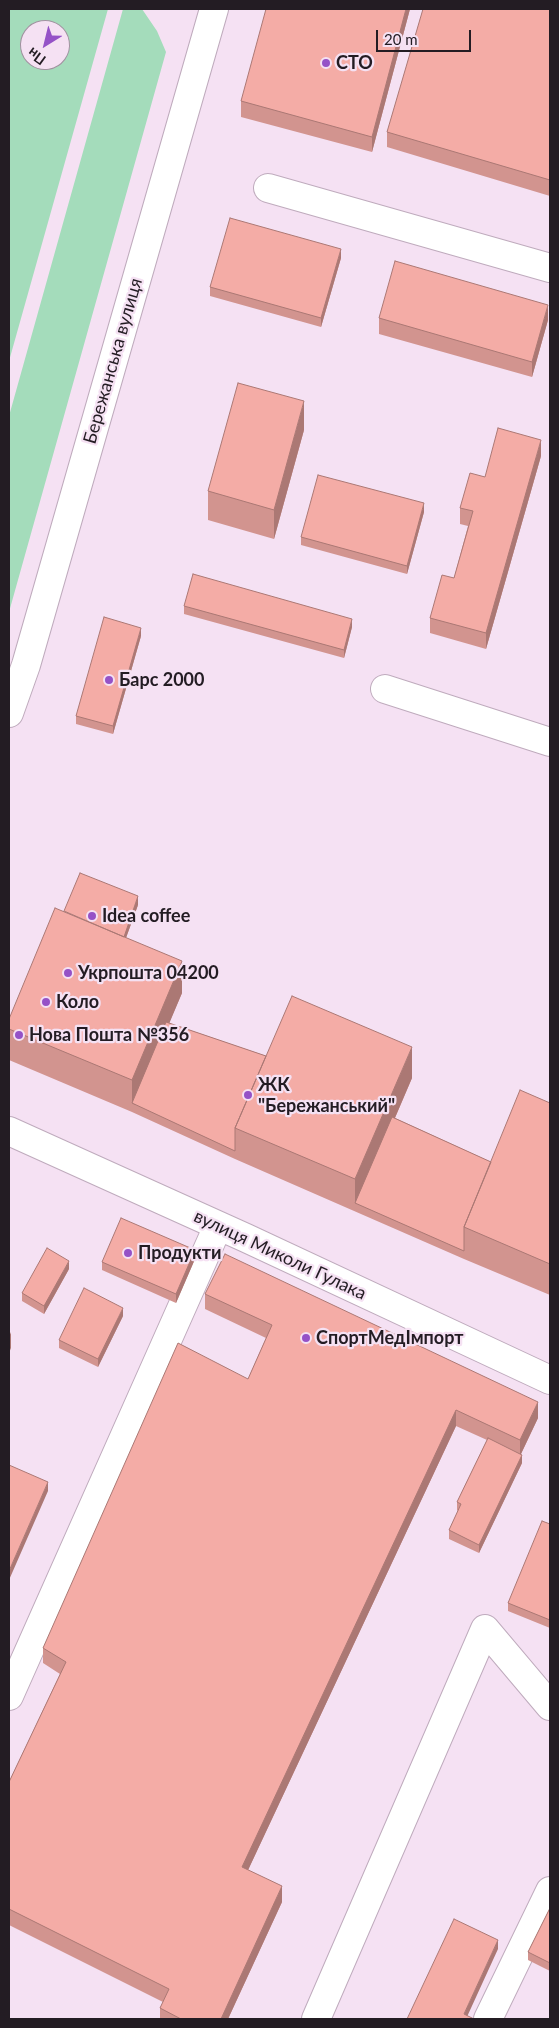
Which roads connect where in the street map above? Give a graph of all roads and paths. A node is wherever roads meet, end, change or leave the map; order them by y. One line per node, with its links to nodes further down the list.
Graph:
1 (214, 9): 4 (street, Бережанська вулиця)
2 (268, 188): 3 (street)
3 (550, 268)
4 (17, 662): 6 (street, Бережанська вулиця)
5 (385, 689): 7 (street)
6 (9, 713)
7 (550, 742)
8 (9, 1131): 9 (street, вулиця Миколи Гулака)
9 (218, 1226): 10 (street, вулиця Миколи Гулака); 11 (street)
10 (550, 1380)
11 (9, 1696)
12 (550, 1706): 15 (street)
13 (550, 1891): 14 (street)
14 (497, 2017)
15 (316, 2019)

